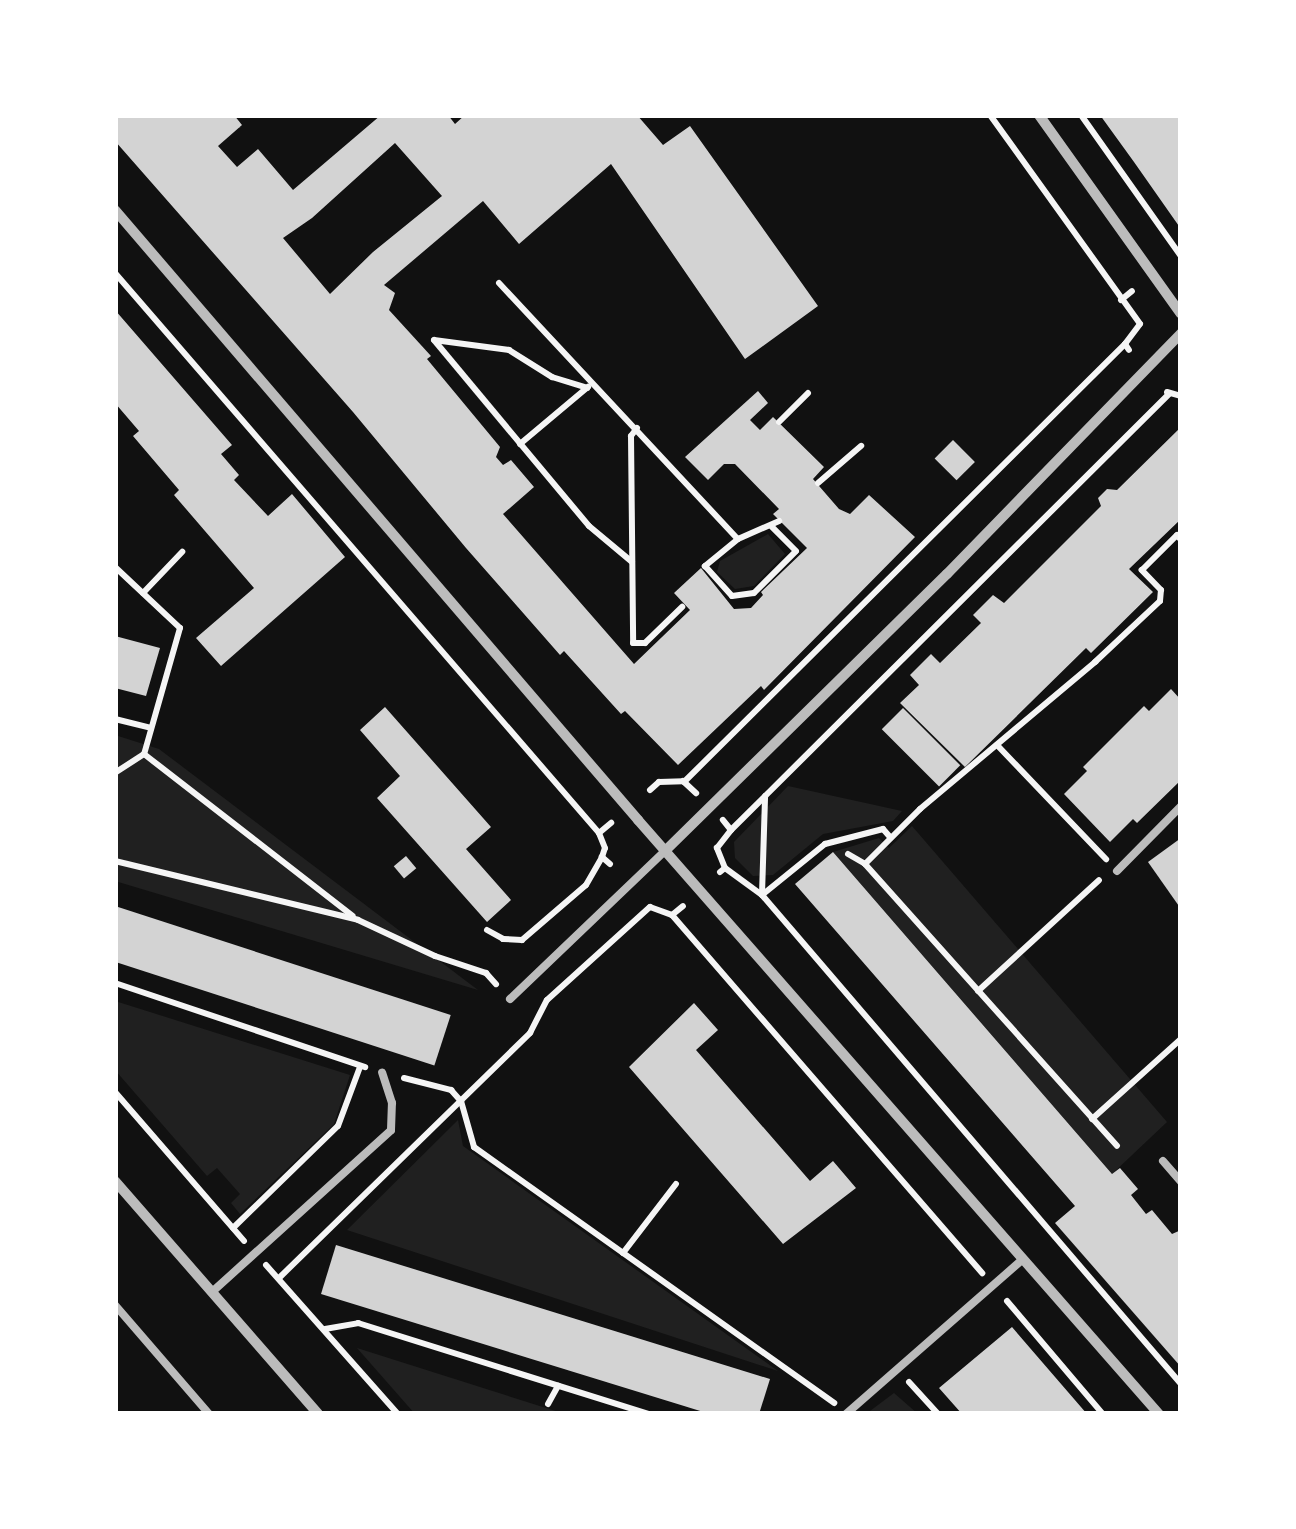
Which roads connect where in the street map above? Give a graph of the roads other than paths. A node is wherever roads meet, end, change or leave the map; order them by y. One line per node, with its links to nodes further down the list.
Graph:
1 (1039, 115): 3 (street)
2 (115, 210): 6 (street)
3 (1181, 314)
4 (1181, 332): 6 (street)
5 (1181, 806): 7 (lane)
6 (665, 851): 8 (lane); 13 (street)
7 (1118, 871)
8 (510, 999)
9 (382, 1073): 14 (lane)
10 (1163, 1161): 12 (lane)
11 (115, 1181): 14 (street)
12 (1181, 1182)
13 (1023, 1258): 18 (lane); 19 (street)
14 (212, 1292): 17 (street)
15 (115, 1305): 16 (lane)
16 (209, 1414)
17 (318, 1414)
18 (846, 1414)
19 (1159, 1414)

